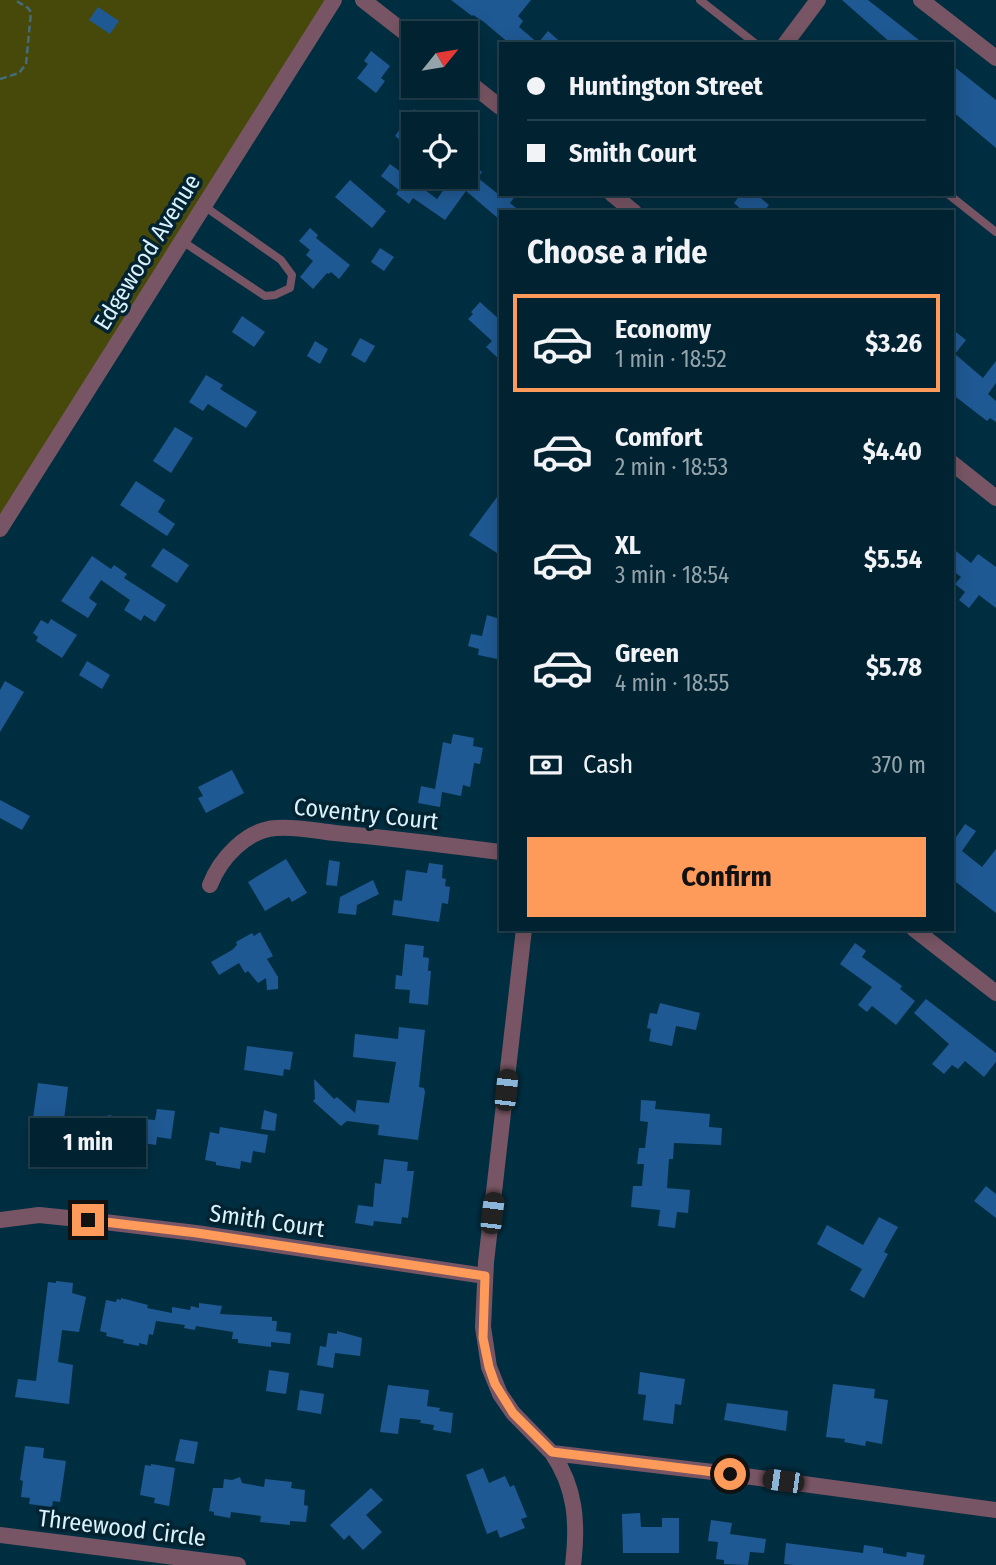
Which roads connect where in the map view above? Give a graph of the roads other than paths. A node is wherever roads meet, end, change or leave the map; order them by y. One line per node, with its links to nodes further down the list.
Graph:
1 (334, 0): 13 (street, Edgewood Avenue)
2 (363, 0): 6 (street)
3 (700, 0): 7 (lane)
4 (818, 0): 8 (street)
5 (921, 0): 9 (street)
6 (401, 30)
7 (753, 42)
8 (786, 42)
9 (996, 58)
10 (478, 90): 11 (street)
11 (499, 106)
12 (951, 196): 14 (lane)
13 (204, 206): 15 (street, Edgewood Avenue); 15 (lane)
14 (996, 232)
15 (181, 240): 18 (street, Edgewood Avenue)
16 (954, 465): 17 (street)
17 (996, 498)
18 (0, 529)
19 (499, 852): 20 (street, Coventry Court)
20 (210, 885)
21 (524, 931): 25 (street)
22 (917, 931): 23 (street)
23 (996, 993)
24 (0, 1220): 25 (street, Smith Court)
25 (485, 1276): 26 (street)
26 (552, 1452): 27 (street); 30 (street)
27 (996, 1510)
28 (0, 1535): 29 (street, Threewood Circle)
29 (238, 1565)
30 (573, 1565)

